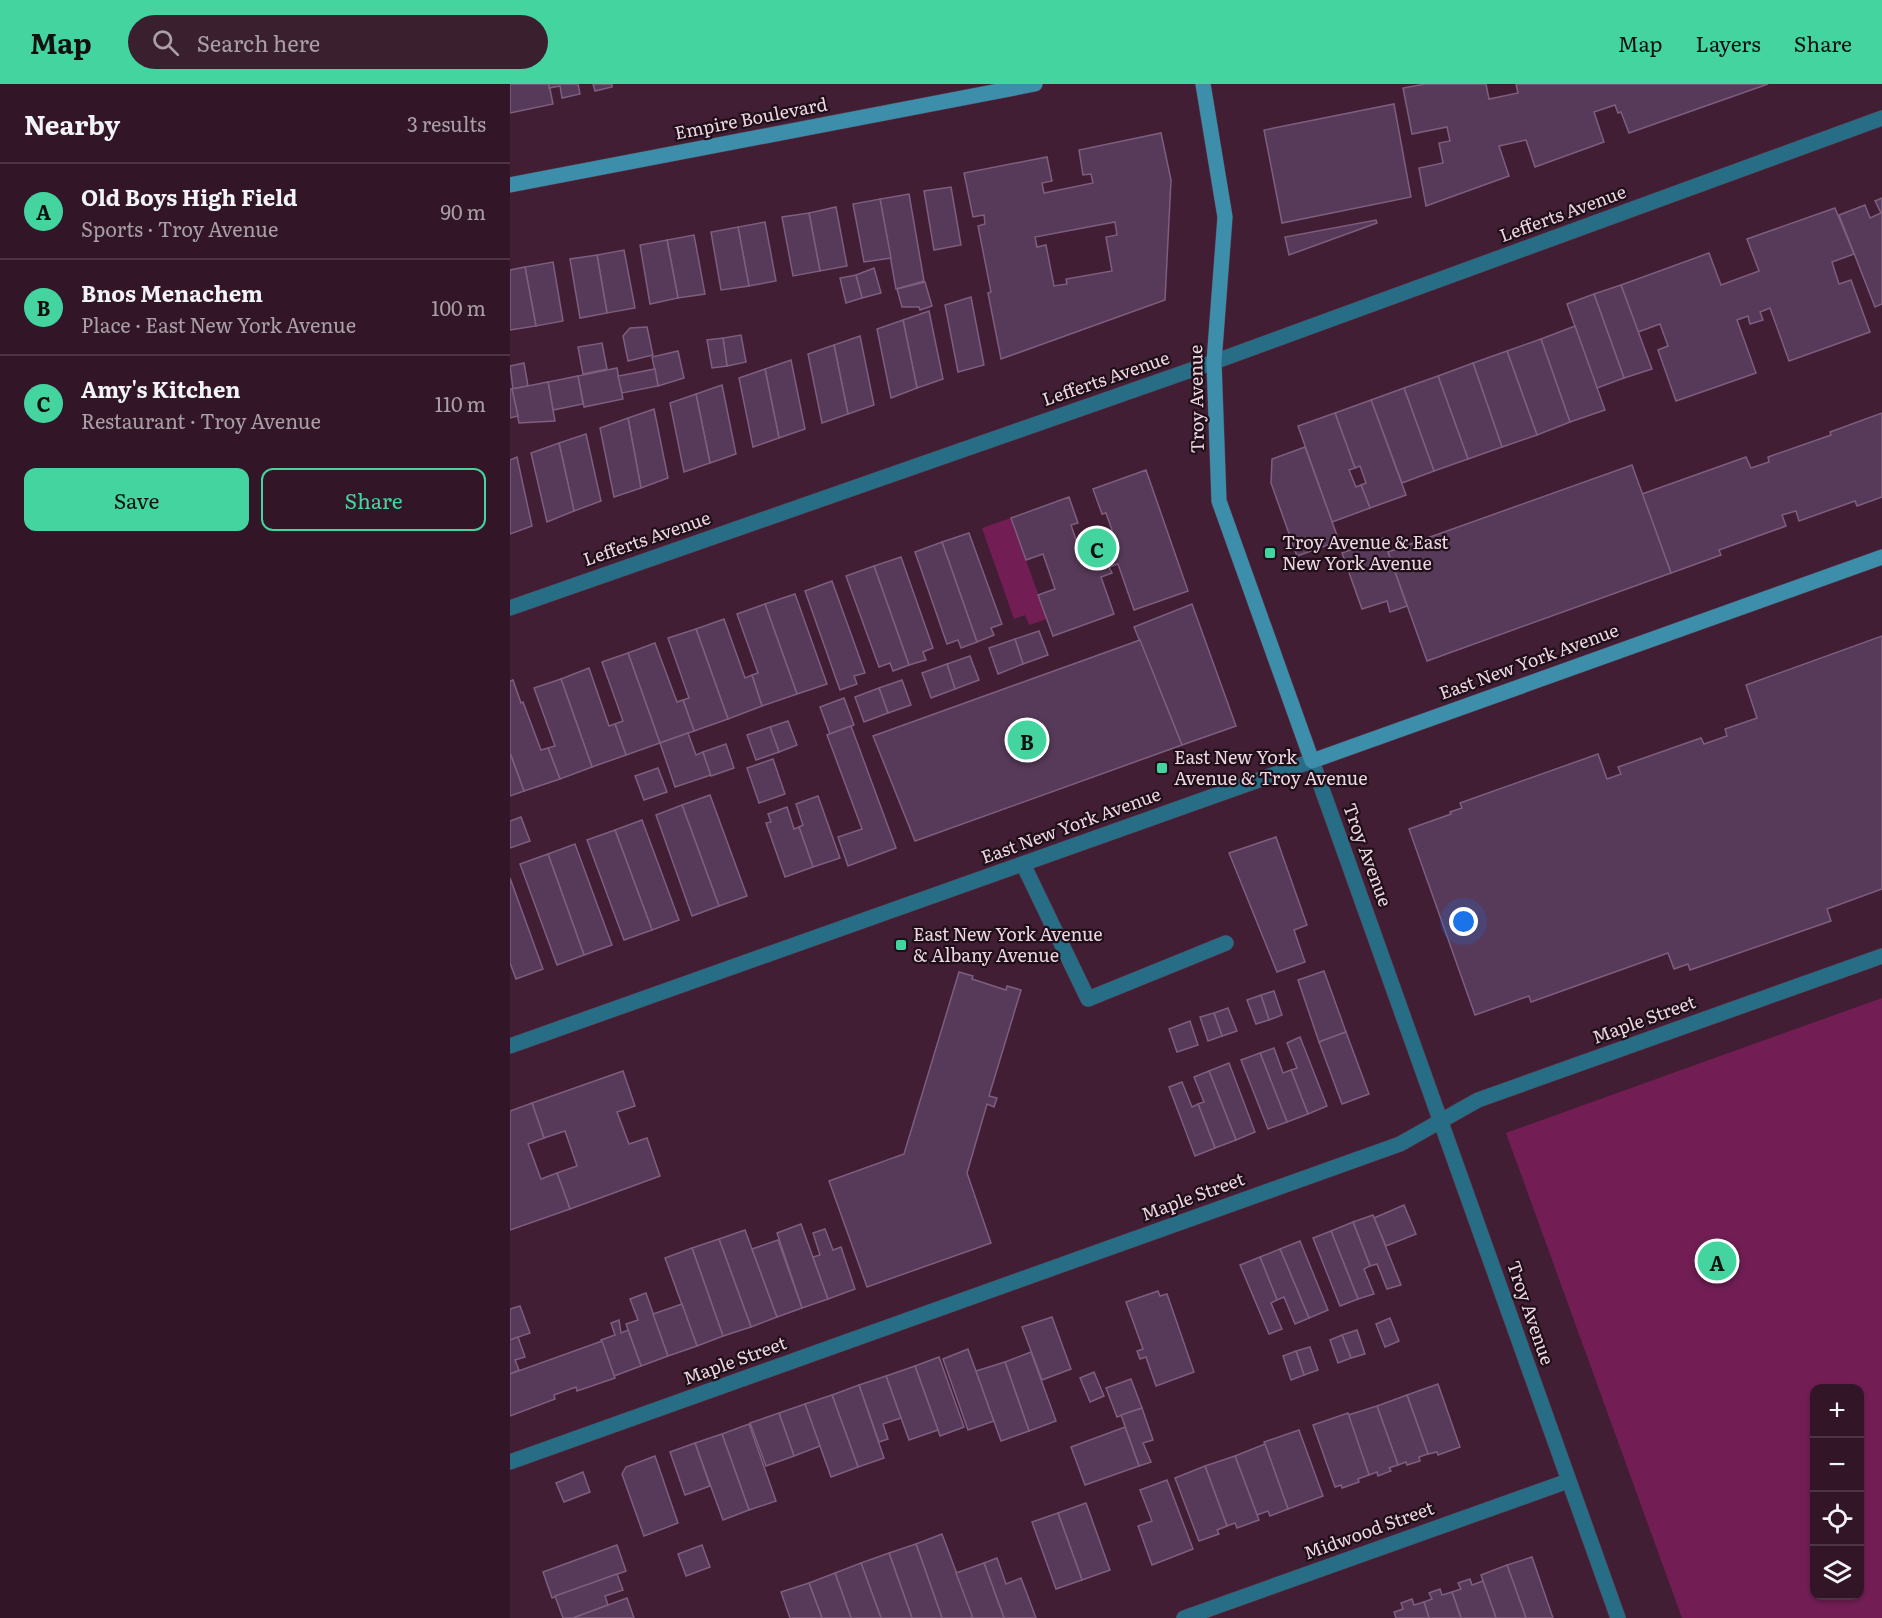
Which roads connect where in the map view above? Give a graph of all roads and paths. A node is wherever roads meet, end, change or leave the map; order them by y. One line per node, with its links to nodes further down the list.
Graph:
1 (1035, 84): 4 (main road, Empire Boulevard)
2 (1203, 84): 5 (main road, Troy Avenue)
3 (1882, 118): 5 (street, Lefferts Avenue)
4 (510, 185)
5 (1214, 362): 7 (street, Lefferts Avenue); 8 (main road, Troy Avenue)
6 (1882, 557): 8 (main road, East New York Avenue)
7 (510, 608)
8 (1312, 760): 9 (street, East New York Avenue); 13 (street, Troy Avenue)
9 (1023, 864): 10 (street); 12 (street, East New York Avenue)
10 (1226, 943)
11 (1882, 956): 13 (street, Maple Street)
12 (510, 1046)
13 (1441, 1122): 14 (street, Maple Street); 15 (street, Troy Avenue)
14 (510, 1462)
15 (1568, 1481): 16 (street, Midwood Street); 17 (street, Troy Avenue)
16 (1184, 1618)
17 (1618, 1618)

